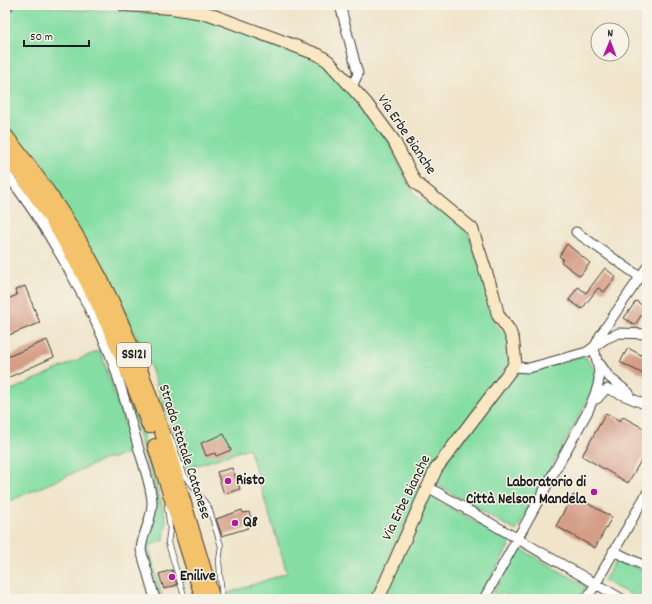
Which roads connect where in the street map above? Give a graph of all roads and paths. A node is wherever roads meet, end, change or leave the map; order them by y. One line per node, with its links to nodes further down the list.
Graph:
1 (124, 5): 3 (street, Via Erbe Bianche)
2 (340, 5): 3 (street)
3 (352, 86): 15 (street, Via Erbe Bianche)
4 (5, 135): 11 (main road, Strada statale Catanese / SS121)
5 (5, 153): 20 (main road, Strada statale Catanese / SS121)
6 (5, 172): 30 (street)
7 (576, 232): 9 (street)
8 (647, 267): 9 (street)
9 (640, 277): 12 (street)
10 (647, 334): 12 (street)
11 (128, 339): 14 (lane); 33 (main road, Strada statale Catanese / SS121)
12 (594, 348): 13 (street); 15 (street)
13 (598, 361): 16 (street); 18 (street)
14 (146, 366)
15 (513, 367): 22 (street, Via Erbe Bianche)
16 (637, 400): 17 (street); 18 (street)
17 (647, 405)
18 (587, 413): 25 (street)
19 (169, 433): 34 (lane)
20 (153, 438): 21 (lane); 32 (main road, Strada statale Catanese / SS121)
21 (154, 462)
22 (428, 487): 25 (street); 29 (street, Via Erbe Bianche)
23 (647, 493): 26 (street)
24 (166, 504): 31 (lane)
25 (518, 539): 28 (street); 35 (street)
26 (613, 551): 27 (street); 28 (street)
27 (647, 567)
28 (596, 584): 36 (street); 37 (street)
29 (381, 597)
30 (155, 599)
31 (185, 599)
32 (203, 599)
33 (213, 599)
34 (222, 599)
35 (484, 599)
36 (587, 599)
37 (622, 599)

